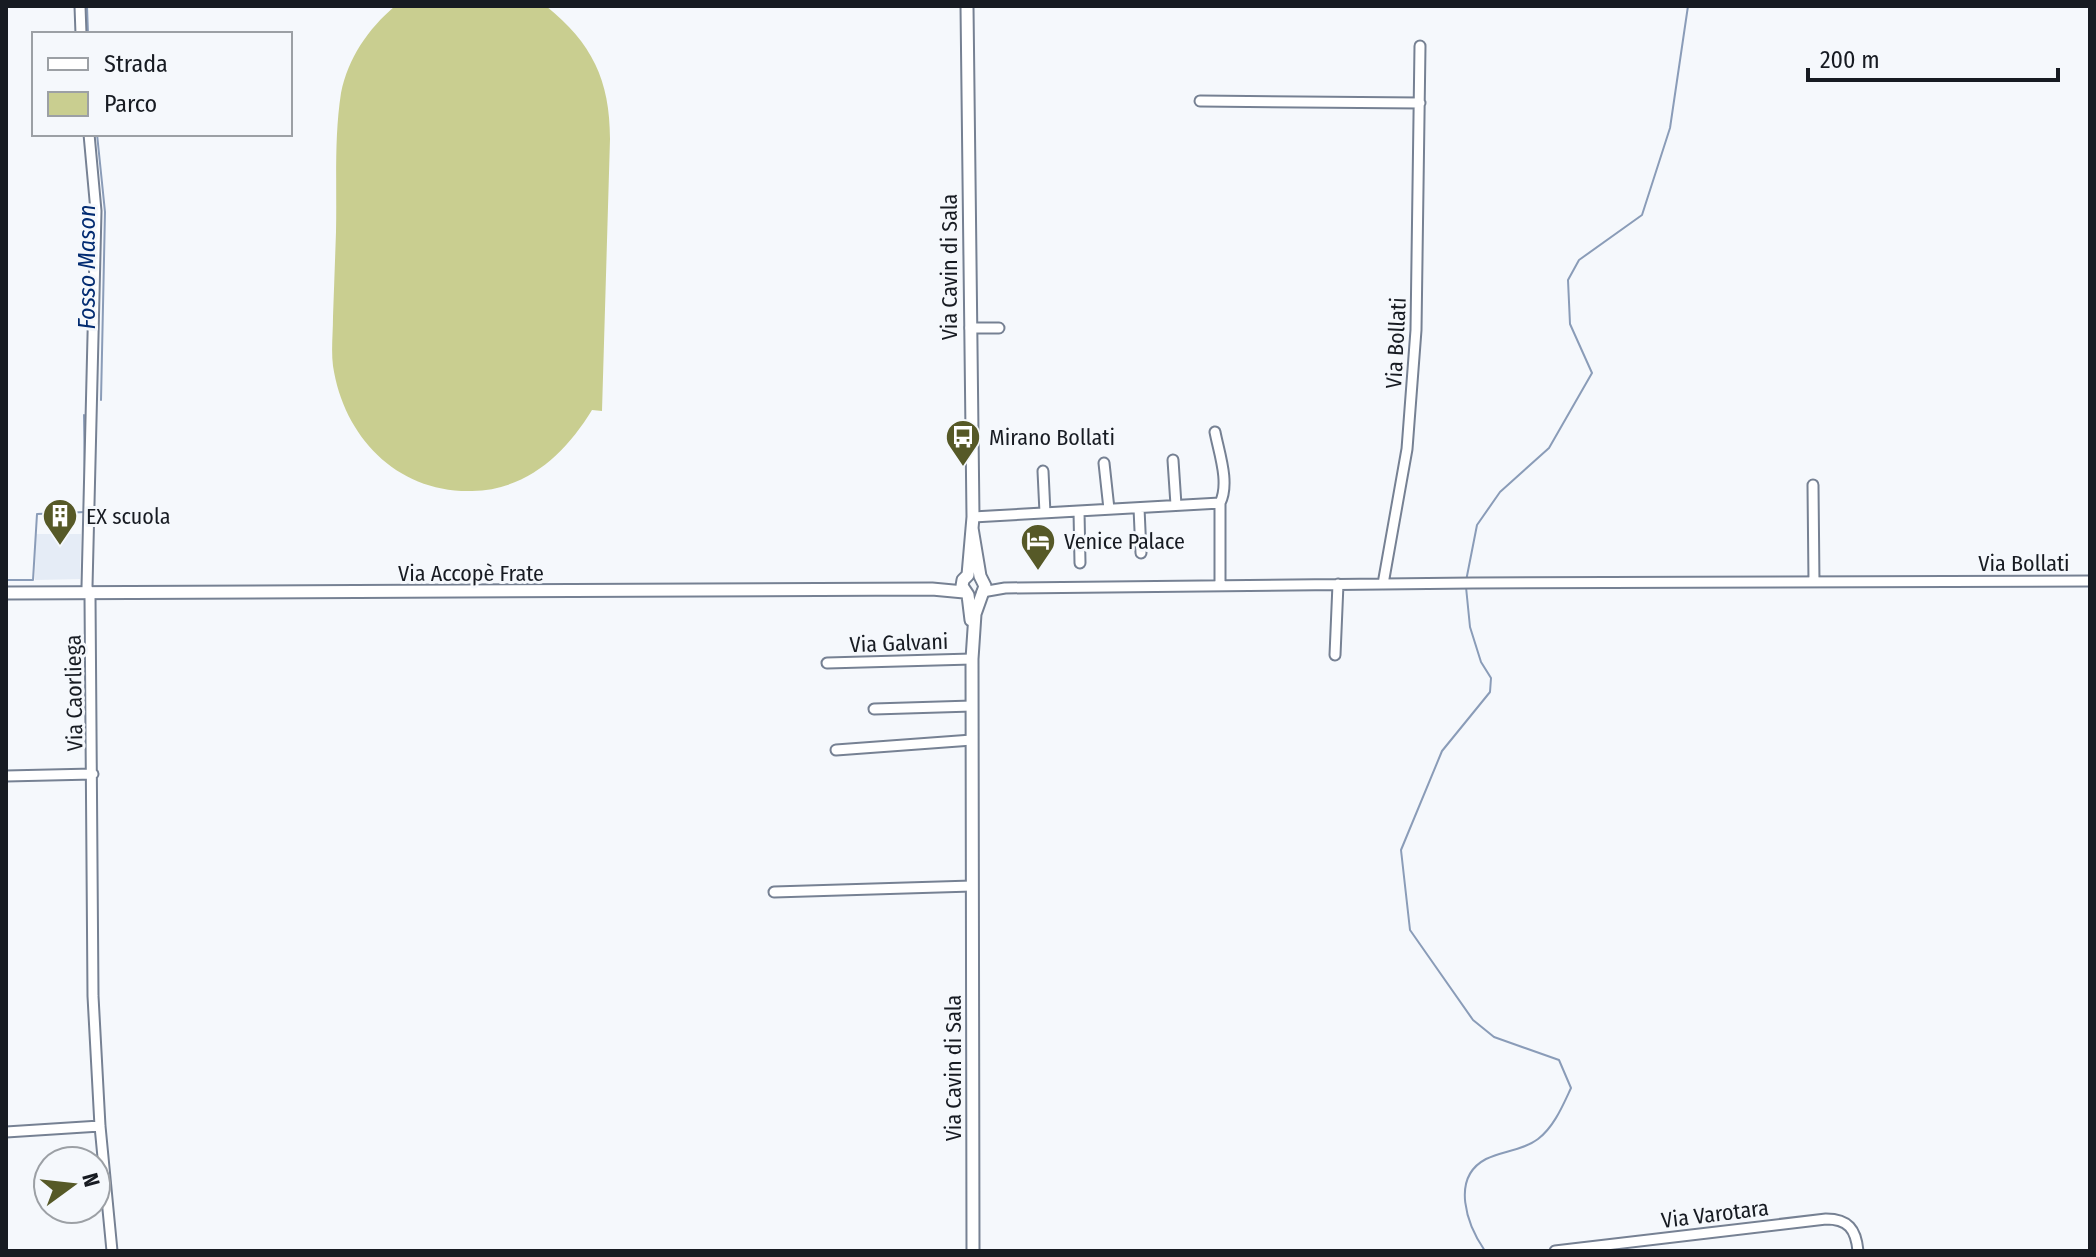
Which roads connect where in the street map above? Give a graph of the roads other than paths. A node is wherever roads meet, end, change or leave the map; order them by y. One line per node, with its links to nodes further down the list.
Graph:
1 (80, 6): 3 (street)
2 (967, 6): 8 (main road, Via Cavin di Sala)
3 (81, 32)
4 (1420, 46): 6 (street, Via Bollati)
5 (1200, 101): 6 (street)
6 (1420, 103): 27 (street, Via Bollati)
7 (89, 136): 30 (street, Via Caorliega)
8 (970, 328): 9 (street); 21 (main road, Via Cavin di Sala)
9 (999, 328)
10 (1215, 432): 15 (street)
11 (1173, 460): 16 (street)
12 (1104, 463): 18 (street)
13 (1043, 471): 20 (street)
14 (1813, 485): 25 (street)
15 (1220, 503): 16 (street); 29 (street)
16 (1176, 505): 17 (street)
17 (1139, 508): 18 (street); 22 (street)
18 (1109, 509): 19 (street)
19 (1079, 511): 20 (street); 23 (street)
20 (1045, 513): 21 (street)
21 (973, 523): 28 (main road, Via Cavin di Sala)
22 (1141, 553)
23 (1080, 563)
24 (2090, 581): 25 (street, Via Bollati)
25 (1814, 582): 27 (street, Via Bollati)
26 (1338, 584): 27 (street, Via Bollati); 29 (street, Via Bollati); 32 (street)
27 (1383, 584)
28 (974, 586): 29 (street, Via Bollati); 30 (main road, Via Accopè Frate); 33 (main road, Via Cavin di Sala)
29 (1220, 586)
30 (89, 592): 31 (main road, Via Accopè Frate); 39 (street, Via Caorliega)
31 (8, 593)
32 (1335, 655)
33 (972, 659): 34 (street, Via Galvani); 35 (main road, Via Cavin di Sala)
34 (827, 663)
35 (972, 706): 36 (street); 37 (main road, Via Cavin di Sala)
36 (874, 709)
37 (972, 740): 38 (street); 41 (main road, Via Cavin di Sala)
38 (836, 750)
39 (93, 774): 40 (street); 43 (street, Via Caorliega)
40 (6, 776)
41 (972, 886): 42 (street); 46 (main road, Via Cavin di Sala)
42 (774, 892)
43 (100, 1126): 44 (street); 45 (street, Via Caorliega)
44 (6, 1132)
45 (112, 1251)
46 (973, 1251)
47 (1555, 1251): 48 (street, Via Varotara)
48 (1858, 1251)

